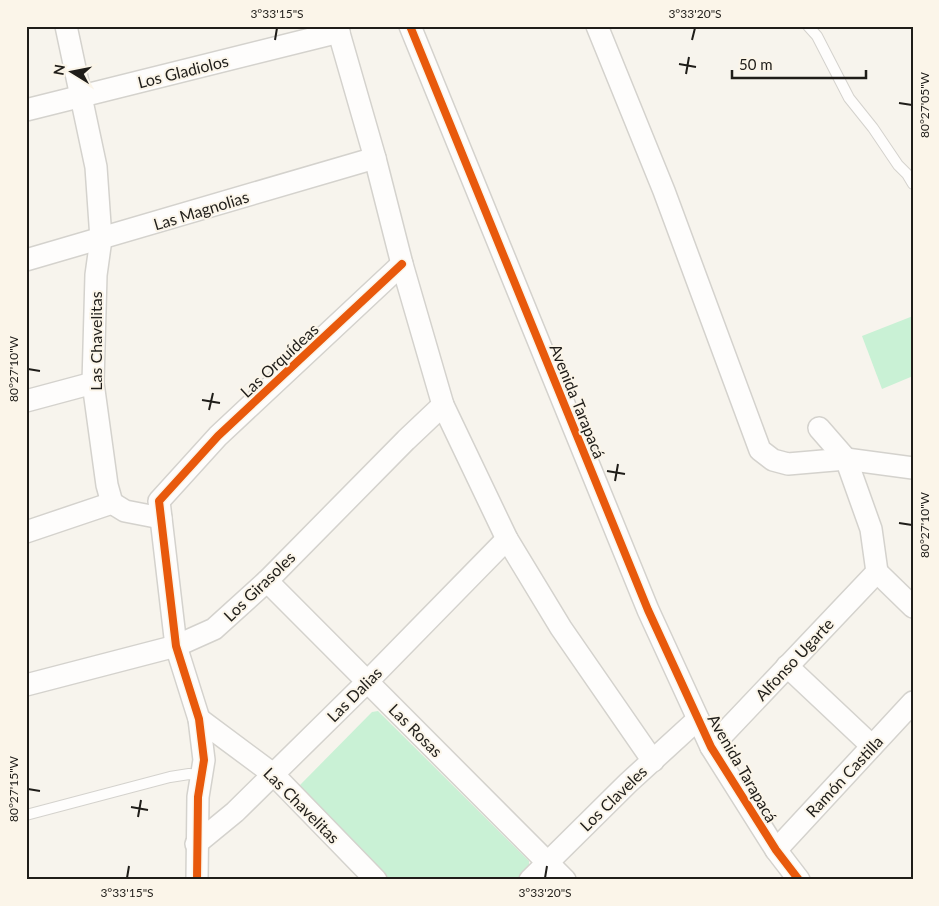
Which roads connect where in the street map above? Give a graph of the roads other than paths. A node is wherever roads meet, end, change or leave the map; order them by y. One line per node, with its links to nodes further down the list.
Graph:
1 (66, 26): 6 (street, Las Chavelitas)
2 (410, 26): 32 (street, Avenida Tarapacá)
3 (596, 26): 17 (street)
4 (808, 26): 9 (lane)
5 (338, 29): 6 (street, Los Gladiolos); 8 (street)
6 (82, 96): 7 (street, Los Gladiolos); 10 (street, Las Chavelitas)
7 (26, 110)
8 (375, 158): 10 (street, Las Magnolias); 12 (street)
9 (913, 184)
10 (101, 239): 11 (street, Las Magnolias); 13 (street, Las Chavelitas)
11 (26, 260)
12 (402, 264): 15 (street); 20 (street, Las Orquídeas)
13 (92, 383): 14 (street); 19 (street, Las Chavelitas)
14 (26, 401)
15 (443, 405): 22 (street); 24 (street, Los Girasoles)
16 (819, 428): 17 (street)
17 (846, 459): 18 (street); 23 (street)
18 (913, 468)
19 (112, 502): 20 (street); 21 (street)
20 (160, 509): 26 (street)
21 (26, 532)
22 (507, 540): 28 (street, Las Dalias); 35 (street)
23 (877, 572): 25 (street); 27 (street, Alfonso Ugarte)
24 (267, 580): 26 (street, Los Girasoles); 28 (street, Las Rosas)
25 (913, 606)
26 (176, 646): 29 (street, Los Girasoles); 31 (street)
27 (787, 666): 33 (street); 34 (street, Alfonso Ugarte)
28 (368, 682): 36 (street, Las Dalias); 41 (street, Las Rosas)
29 (26, 686)
30 (913, 702): 33 (street, Ramón Castilla)
31 (199, 719): 36 (street, Las Chavelitas); 37 (street)
32 (698, 720): 34 (street, Avenida Tarapacá); 35 (street, Los Claveles)
33 (872, 746): 40 (street, Ramón Castilla)
34 (711, 747): 40 (street, Avenida Tarapacá)
35 (653, 761): 41 (street, Los Claveles)
36 (273, 774): 39 (street, Las Dalias); 43 (street, Las Chavelitas)
37 (201, 775): 38 (lane); 39 (street)
38 (26, 815)
39 (196, 844): 42 (street)
40 (776, 850): 46 (street, Avenida Tarapacá)
41 (548, 862): 44 (street, Los Claveles); 45 (street, Las Rosas)
42 (197, 880)
43 (376, 880)
44 (530, 880)
45 (565, 880)
46 (799, 880)

